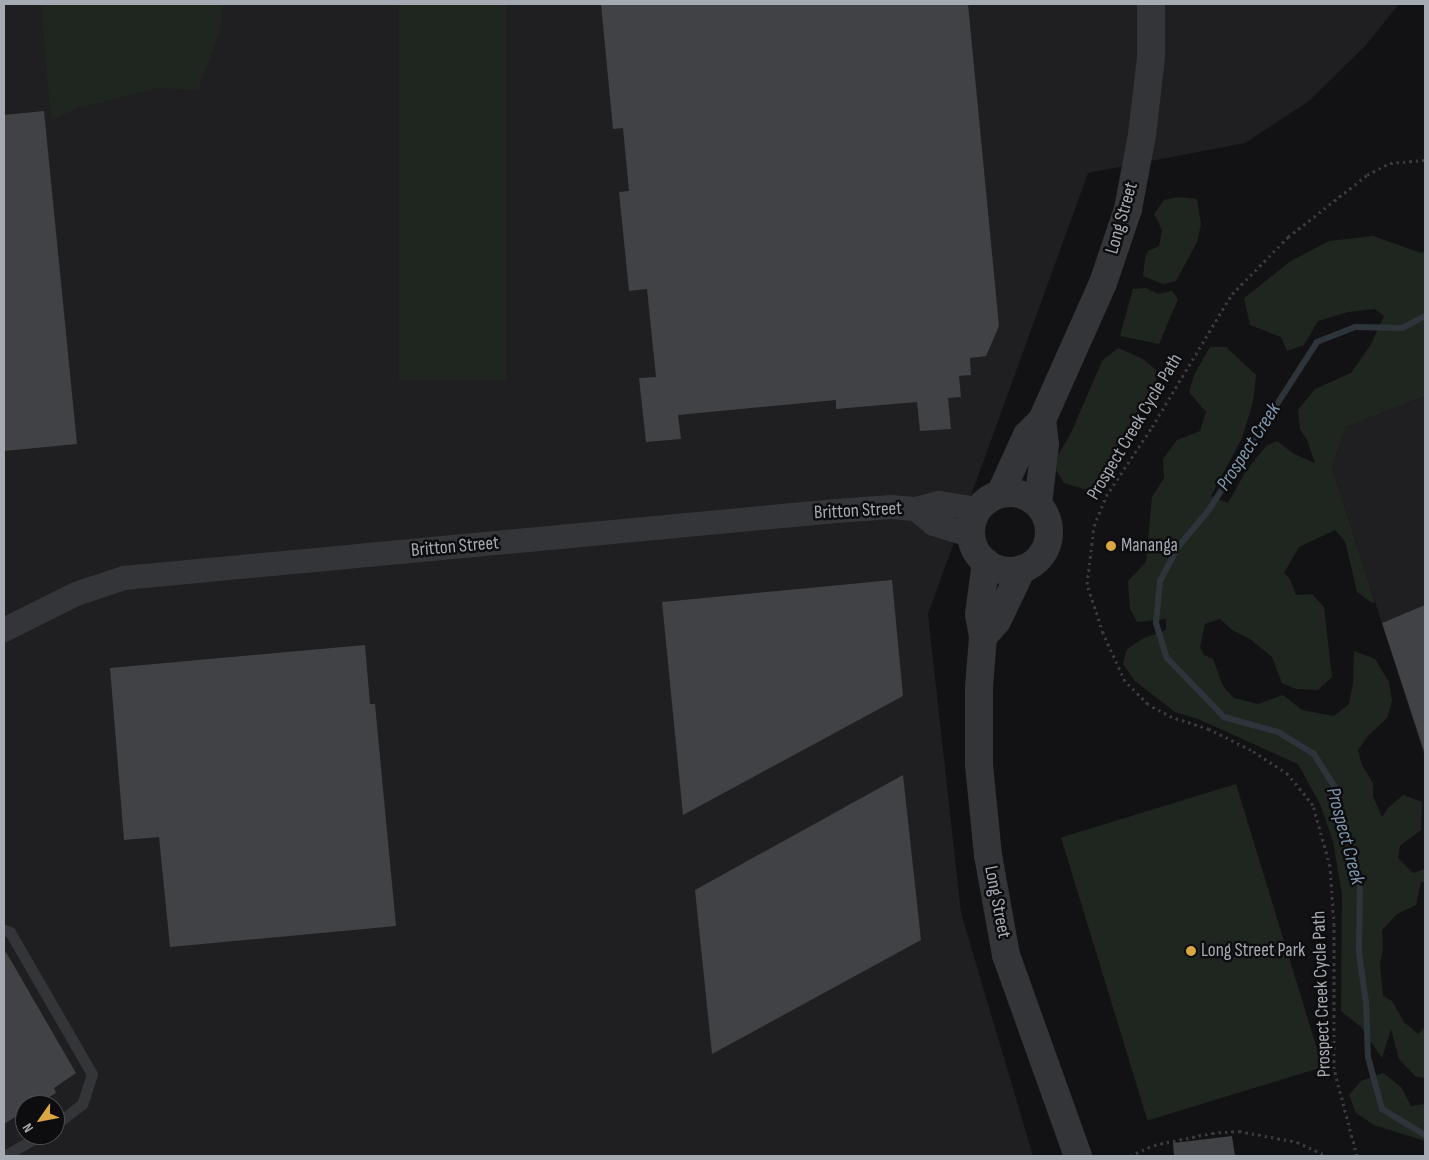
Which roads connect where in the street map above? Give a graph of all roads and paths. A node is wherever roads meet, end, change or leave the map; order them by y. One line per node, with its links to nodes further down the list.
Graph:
1 (1151, 4): 3 (street, Long Street)
2 (1425, 160): 19 (path, Prospect Creek Cycle Path)
3 (1042, 420): 4 (street, Long Street); 5 (street)
4 (989, 502): 5 (street); 6 (street, Britton Street); 7 (street)
5 (1038, 504): 9 (street)
6 (916, 509): 7 (street, Britton Street); 10 (street, Britton Street)
7 (972, 535): 8 (street)
8 (986, 562): 9 (street); 11 (street, Long Street)
9 (1022, 569): 11 (street)
10 (4, 630)
11 (983, 637): 16 (street, Long Street)
12 (4, 930): 13 (lane)
13 (65, 1118)
14 (23, 1145): 15 (lane)
15 (4, 1156)
16 (1078, 1156)
17 (1130, 1156): 18 (path)
18 (1327, 1156)
19 (1357, 1156)

